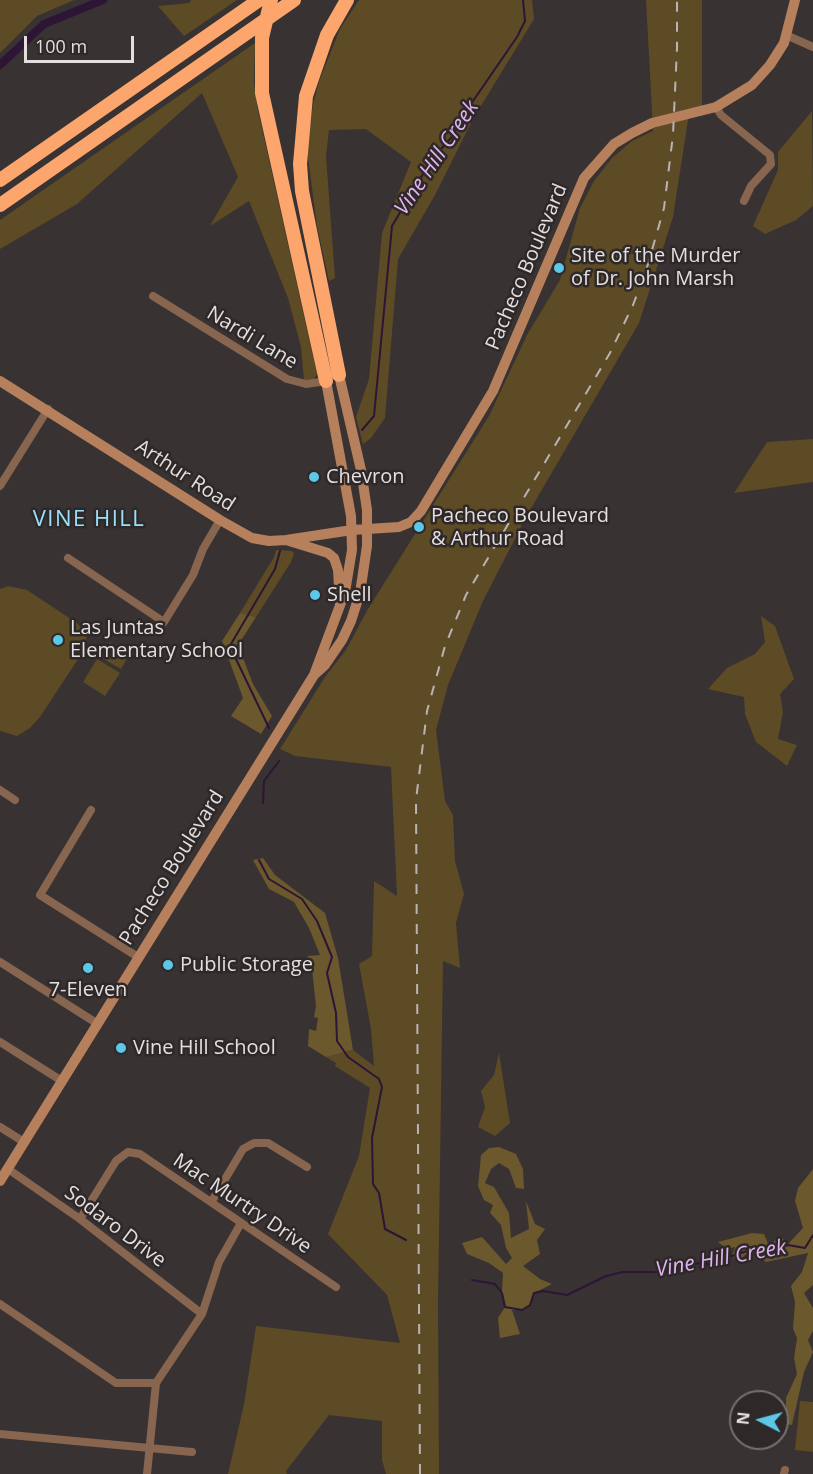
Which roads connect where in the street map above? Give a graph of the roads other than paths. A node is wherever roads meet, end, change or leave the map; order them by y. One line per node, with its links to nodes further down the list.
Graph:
1 (259, 0): 9 (highway)
2 (271, 0): 13 (highway, bridge)
3 (294, 0): 11 (highway)
4 (347, 0): 13 (highway)
5 (795, 0): 6 (main road, Pacheco Boulevard)
6 (786, 35): 7 (street); 8 (main road, Pacheco Boulevard)
7 (813, 47)
8 (716, 107): 10 (street); 18 (main road, Pacheco Boulevard)
9 (0, 180)
10 (744, 201)
11 (0, 205)
12 (153, 296): 13 (street, Nardi Lane)
13 (333, 378): 18 (main road, Pacheco Boulevard); 19 (main road, Pacheco Boulevard)
14 (0, 381): 15 (main road, Arthur Road)
15 (48, 409): 16 (street); 17 (main road, Arthur Road)
16 (0, 486)
17 (220, 520): 20 (main road, Arthur Road); 21 (street)
18 (368, 529): 19 (main road, Arthur Road); 23 (main road, Pacheco Boulevard)
19 (352, 530): 20 (main road, Arthur Road); 22 (main road, Pacheco Boulevard)
20 (286, 540): 22 (main road)
21 (68, 558)
22 (340, 606): 23 (main road, Pacheco Boulevard)
23 (314, 675): 27 (main road, Pacheco Boulevard)
24 (0, 790): 25 (street)
25 (15, 800)
26 (91, 810): 27 (street)
27 (138, 957): 29 (main road, Pacheco Boulevard)
28 (0, 962): 29 (street)
29 (98, 1024): 31 (main road, Pacheco Boulevard)
30 (0, 1042): 31 (street)
31 (62, 1081): 33 (main road, Pacheco Boulevard)
32 (0, 1127): 33 (street)
33 (24, 1142): 35 (main road, Pacheco Boulevard)
34 (308, 1167): 37 (street)
35 (8, 1169): 36 (main road, Pacheco Boulevard); 38 (street, Sodaro Drive)
36 (0, 1181)
37 (212, 1201): 38 (street, Mac Murtry Drive); 39 (street, Mac Murtry Drive)
38 (80, 1219): 42 (street, Sodaro Drive)
39 (241, 1223): 40 (street, Mac Murtry Drive); 42 (street)
40 (336, 1287)
41 (0, 1304): 43 (street)
42 (201, 1314): 43 (street)
43 (156, 1383): 45 (street)
44 (0, 1434): 45 (street)
45 (149, 1447): 46 (street); 47 (street)
46 (192, 1452)
47 (147, 1474)

